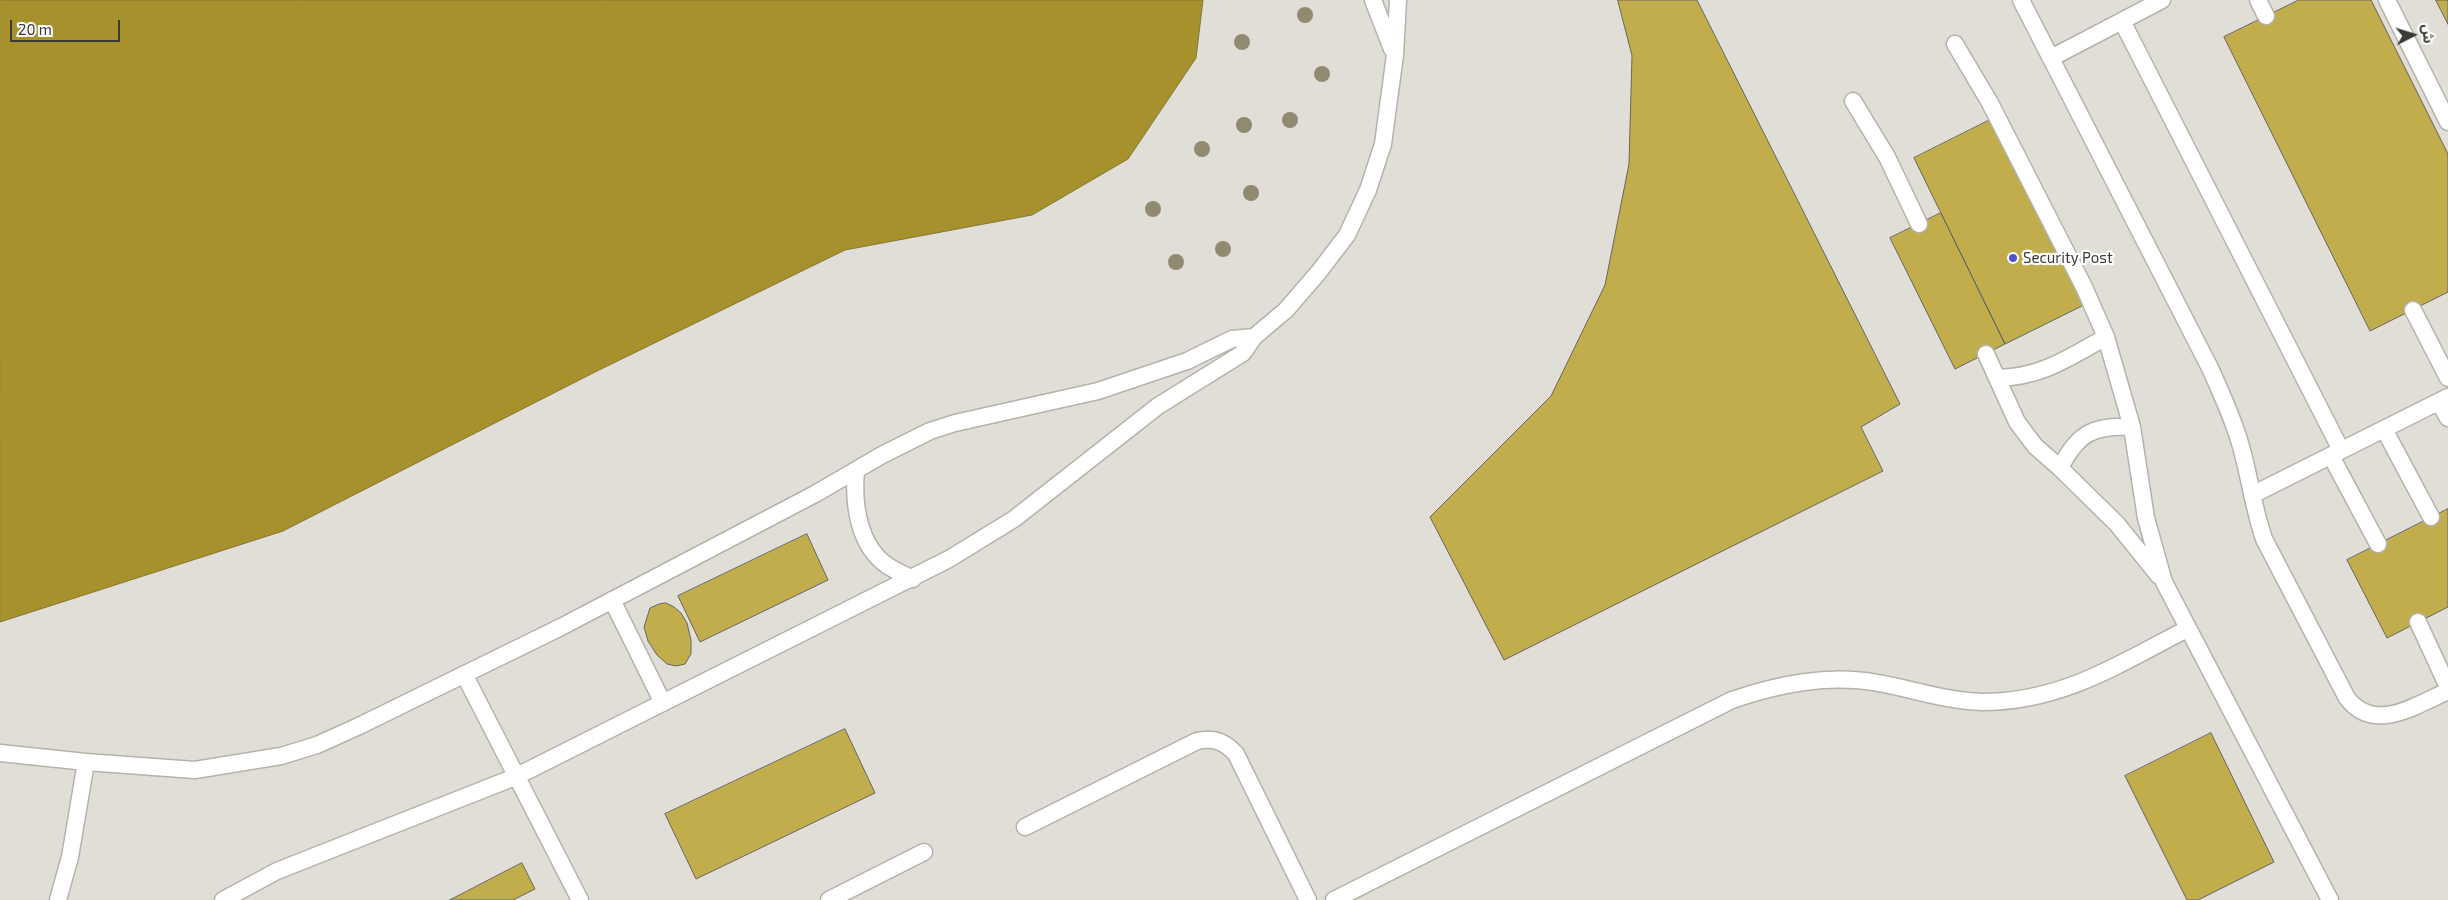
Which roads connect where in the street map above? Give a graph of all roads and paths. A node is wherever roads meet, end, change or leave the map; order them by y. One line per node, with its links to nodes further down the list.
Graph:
1 (1374, 0): 10 (lane)
2 (1398, 0): 10 (lane)
3 (2021, 0): 11 (lane)
4 (2162, 0): 8 (lane)
5 (2258, 0): 7 (lane)
6 (2386, 0): 13 (lane)
7 (2266, 16)
8 (2122, 21): 11 (lane); 25 (lane)
9 (1955, 44): 17 (lane)
10 (1394, 55): 16 (lane)
11 (2051, 58): 28 (lane)
12 (1853, 101): 14 (lane)
13 (2448, 122)
14 (1919, 224)
15 (2414, 310): 20 (lane)
16 (1254, 337): 27 (lane); 31 (lane)
17 (2106, 337): 19 (lane); 23 (lane)
18 (1986, 354): 19 (lane)
19 (1997, 378): 26 (lane)
20 (2448, 378)
21 (2444, 400): 22 (lane); 24 (lane)
22 (2448, 418)
23 (2132, 427): 26 (lane); 32 (lane)
24 (2384, 429): 25 (lane); 29 (lane)
25 (2336, 453): 28 (lane); 30 (lane)
26 (2060, 468): 32 (lane)
27 (856, 471): 31 (lane); 33 (lane)
28 (2252, 495): 38 (lane)
29 (2431, 517)
30 (2378, 544)
31 (913, 578): 39 (lane)
32 (2164, 582): 35 (lane)
33 (612, 600): 36 (lane); 39 (lane)
34 (2418, 622): 37 (lane)
35 (2187, 629): 50 (lane); 51 (lane)
36 (464, 674): 41 (lane); 42 (lane)
37 (2448, 687)
38 (2448, 691)
39 (663, 703): 42 (lane)
40 (0, 753): 41 (lane)
41 (86, 762): 46 (lane)
42 (515, 777): 45 (lane); 47 (lane)
43 (1025, 828): 49 (lane)
44 (924, 852): 48 (lane)
45 (573, 898)
46 (58, 900)
47 (223, 900)
48 (829, 900)
49 (1308, 900)
50 (1334, 900)
51 (2330, 900)

